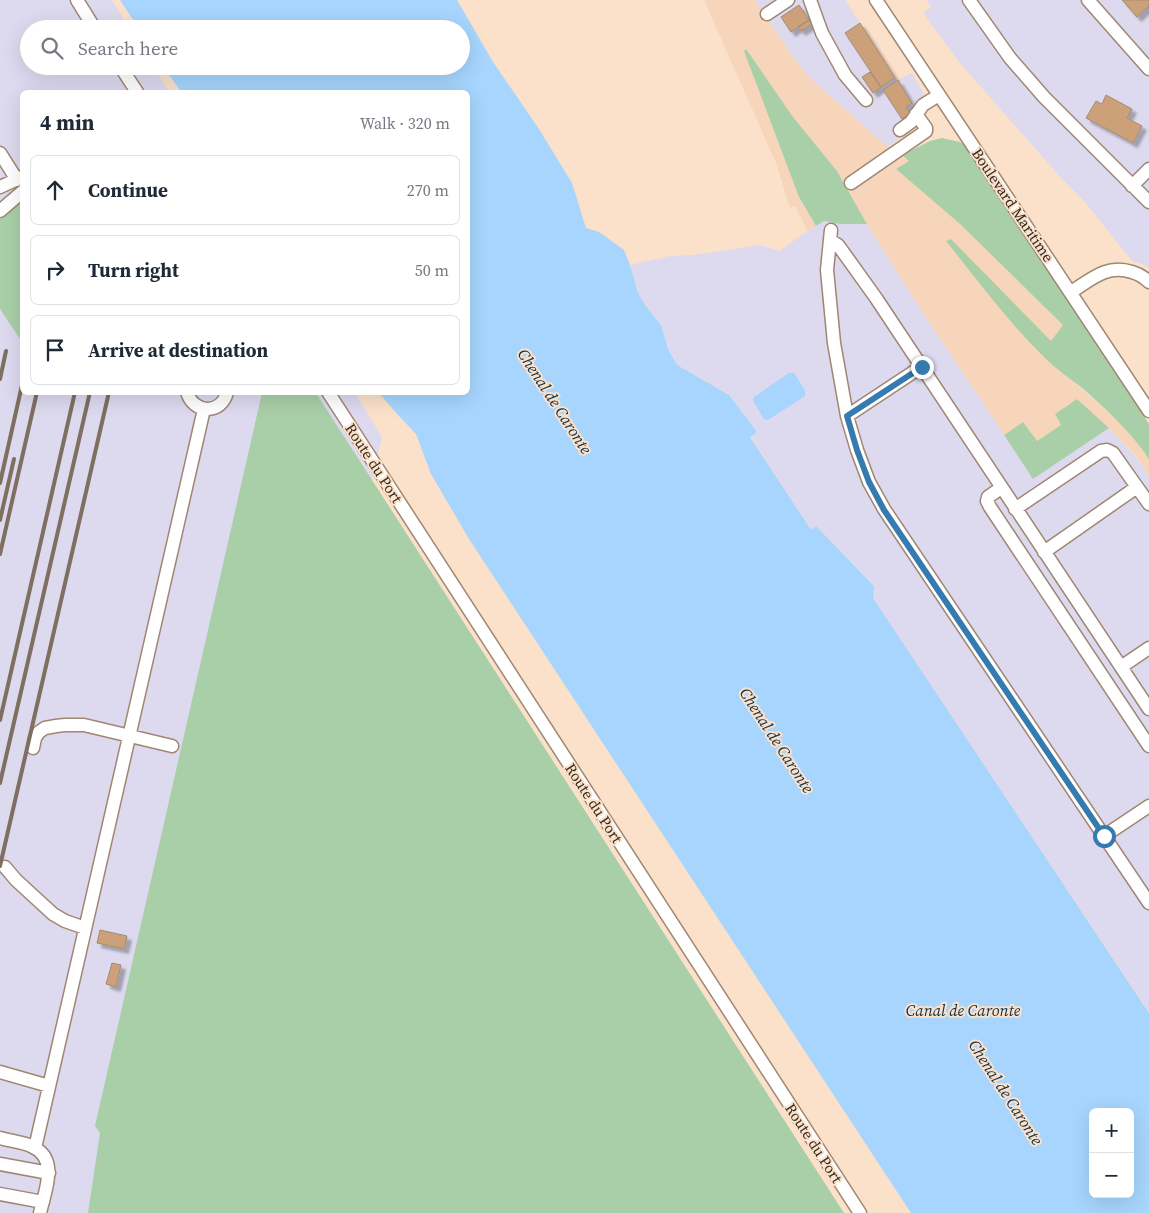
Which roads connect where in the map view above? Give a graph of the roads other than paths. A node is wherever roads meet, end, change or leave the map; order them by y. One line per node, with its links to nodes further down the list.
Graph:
1 (77, 0): 8 (street)
2 (788, 0): 7 (street)
3 (810, 0): 15 (street)
4 (876, 0): 14 (street, Boulevard Maritime)
5 (969, 0): 24 (street)
6 (1088, 0): 9 (street)
7 (767, 14)
8 (89, 20)
9 (1147, 61)
10 (122, 75): 12 (street)
11 (125, 75): 13 (street)
12 (130, 90)
13 (136, 90)
14 (939, 95): 16 (street); 29 (street, Boulevard Maritime)
15 (866, 100)
16 (916, 114): 17 (street); 21 (street)
17 (900, 130)
18 (0, 153): 20 (street)
19 (1149, 169): 24 (street)
20 (20, 182)
21 (851, 182)
22 (20, 183): 25 (street)
23 (20, 184): 27 (street)
24 (1132, 186): 26 (street)
25 (0, 187)
26 (1149, 202)
27 (0, 211)
28 (1149, 282): 29 (street)
29 (1071, 292): 35 (street, Boulevard Maritime)
30 (922, 367): 36 (street); 36 (street); 38 (street)
31 (188, 395): 34 (street)
32 (226, 395): 34 (street)
33 (330, 395): 62 (street, Route du Port)
34 (204, 409): 45 (street)
35 (1149, 411)
36 (847, 416): 50 (street)
37 (1137, 487): 39 (street); 40 (street); 41 (street)
38 (1001, 488): 40 (street); 47 (street)
39 (1149, 504)
40 (1015, 509): 41 (street)
41 (1044, 552): 43 (street)
42 (1149, 648): 43 (street)
43 (1121, 667): 44 (street)
44 (1149, 709)
45 (129, 736): 46 (street); 48 (street); 53 (street)
46 (172, 746)
47 (1149, 746)
48 (33, 748)
49 (1149, 806): 50 (street)
50 (1104, 836): 52 (street)
51 (5, 867): 53 (street)
52 (1149, 903)
53 (85, 928): 55 (street)
54 (0, 1072): 55 (street)
55 (49, 1086): 57 (street)
56 (0, 1138): 57 (street)
57 (35, 1148): 59 (street)
58 (0, 1164): 59 (street)
59 (49, 1173): 61 (street)
60 (0, 1194): 61 (street)
61 (42, 1207)
62 (860, 1213)

